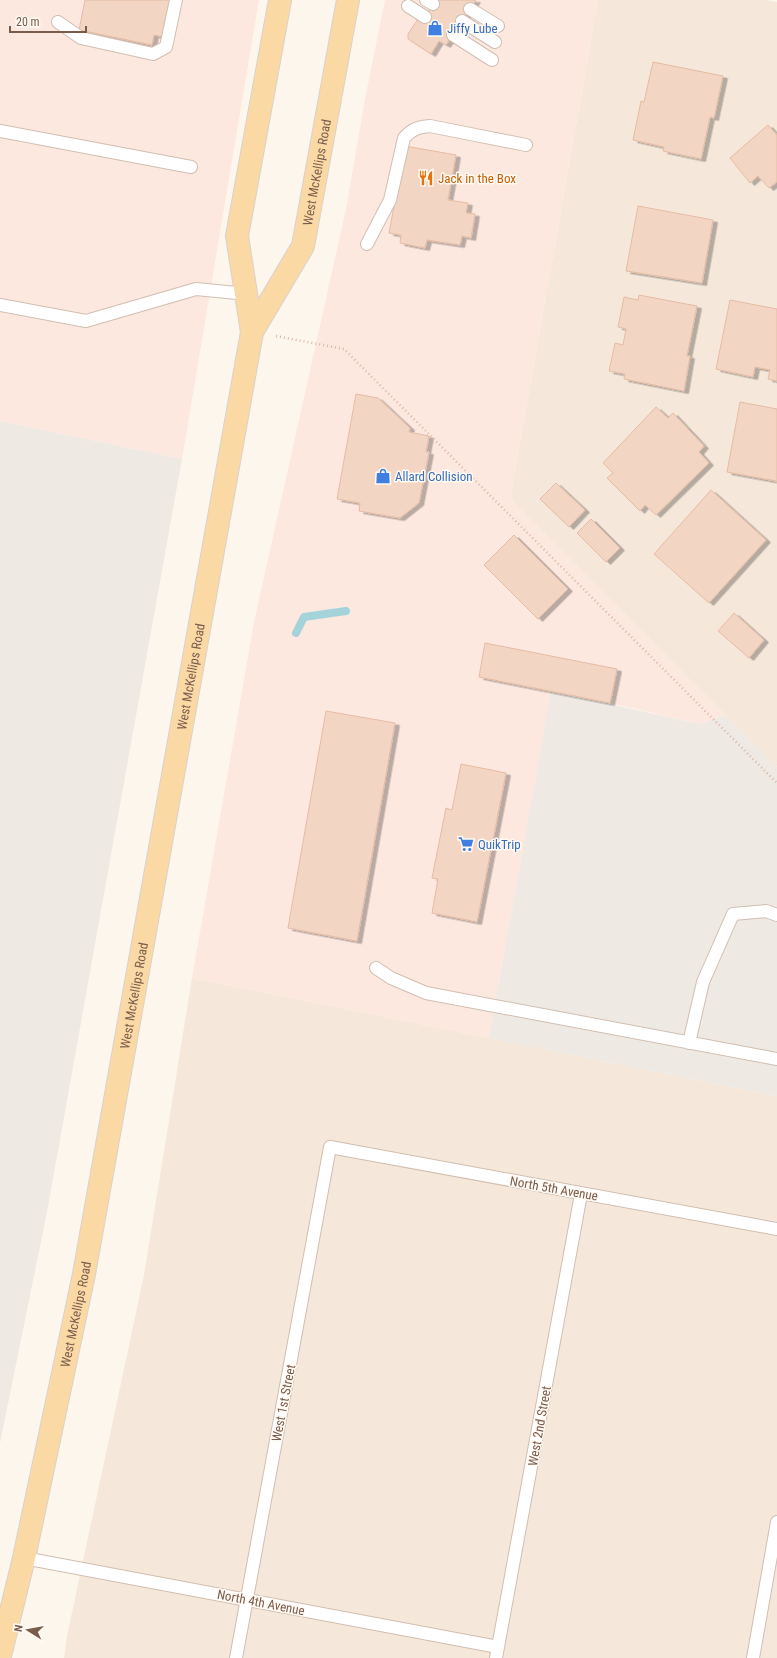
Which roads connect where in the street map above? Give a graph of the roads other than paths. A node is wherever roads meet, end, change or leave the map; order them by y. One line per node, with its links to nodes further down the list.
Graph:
1 (176, 0): 8 (lane)
2 (280, 0): 17 (main road, West McKellips Road)
3 (348, 0): 19 (main road, West McKellips Road)
4 (408, 6): 6 (lane)
5 (470, 9): 9 (lane)
6 (425, 17)
7 (462, 21): 11 (lane)
8 (58, 22)
9 (498, 26)
10 (453, 35): 12 (lane)
11 (495, 42)
12 (492, 60)
13 (0, 131): 15 (lane)
14 (526, 145): 16 (lane)
15 (191, 167)
16 (368, 244)
17 (247, 294): 18 (lane); 19 (main road, West McKellips Road)
18 (0, 305)
19 (252, 332): 28 (main road, West McKellips Road)
20 (777, 915): 22 (lane)
21 (376, 968): 22 (lane)
22 (689, 1043): 23 (lane)
23 (777, 1059)
24 (330, 1147): 25 (lane, North 5th Avenue); 29 (lane, West 1st Street)
25 (581, 1194): 26 (lane, North 5th Avenue); 30 (lane, West 2nd Street)
26 (777, 1229)
27 (777, 1522): 33 (lane)
28 (24, 1558): 29 (lane, North 4th Avenue); 31 (main road, West McKellips Road)
29 (247, 1600): 30 (lane, North 4th Avenue); 32 (lane, West 1st Street)
30 (497, 1652)
31 (0, 1656)
32 (236, 1658)
33 (752, 1658)

